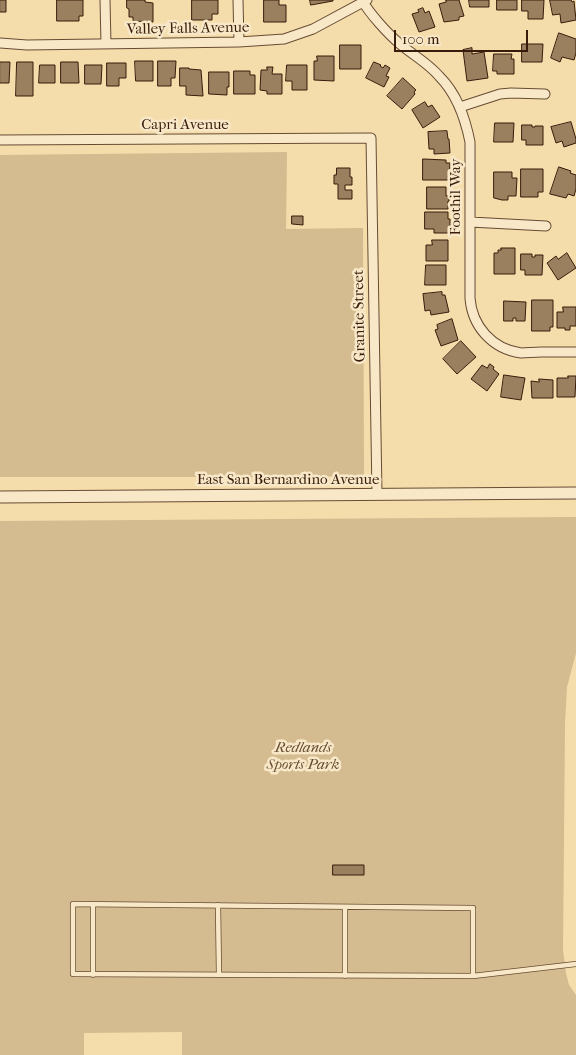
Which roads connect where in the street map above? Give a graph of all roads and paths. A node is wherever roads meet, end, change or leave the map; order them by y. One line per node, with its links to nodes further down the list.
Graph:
1 (105, 0): 6 (street)
2 (238, 0): 4 (street)
3 (364, 1): 4 (street, Valley Falls Avenue); 8 (street, Foothil Way)
4 (239, 42): 6 (street, Valley Falls Avenue)
5 (0, 43): 6 (street, Valley Falls Avenue)
6 (106, 44)
7 (546, 94): 8 (street)
8 (460, 108): 11 (street, Foothil Way)
9 (370, 138): 10 (street, Capri Avenue); 15 (street, Granite Street)
10 (0, 140)
11 (470, 222): 12 (street); 13 (street, Foothil Way)
12 (546, 226)
13 (576, 352)
14 (576, 493): 15 (street, East San Bernardino Avenue)
15 (377, 494): 16 (street, East San Bernardino Avenue)
16 (0, 497)
17 (93, 904): 18 (lane); 21 (lane); 21 (lane)
18 (218, 905): 19 (lane); 22 (lane)
19 (345, 906): 23 (lane); 24 (lane)
20 (576, 964): 24 (lane)
21 (93, 975): 22 (lane)
22 (219, 975): 23 (lane)
23 (345, 976): 24 (lane)
24 (473, 976)

